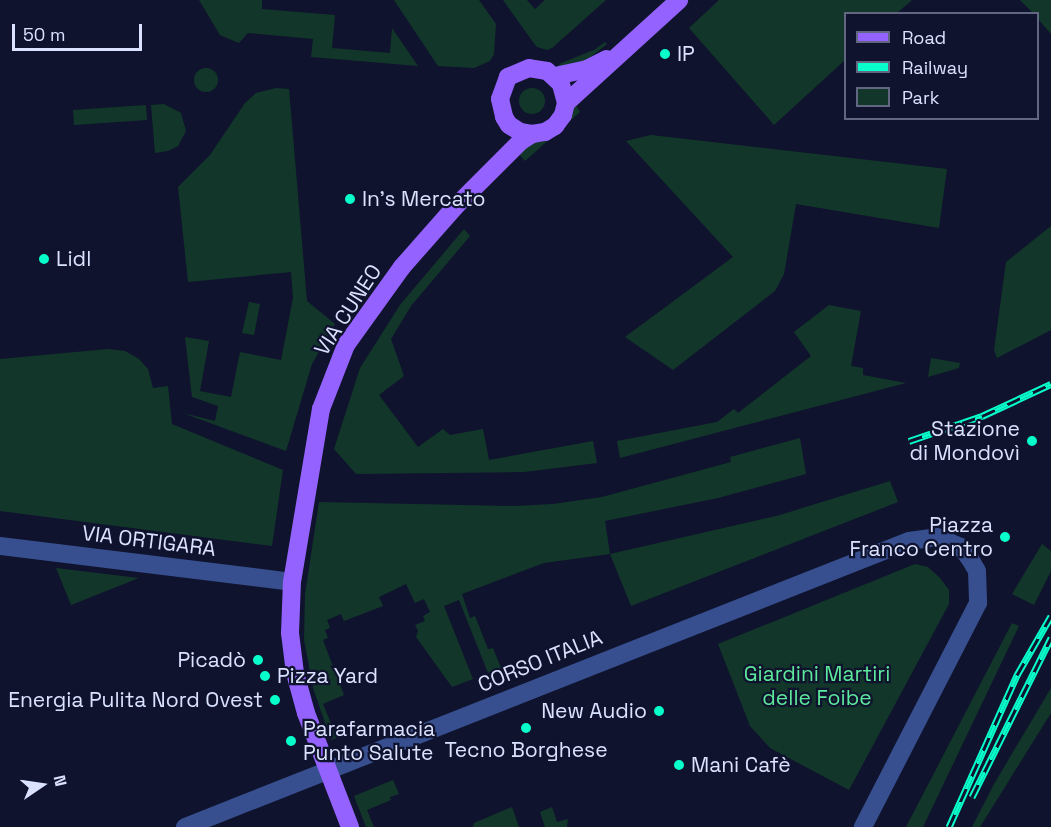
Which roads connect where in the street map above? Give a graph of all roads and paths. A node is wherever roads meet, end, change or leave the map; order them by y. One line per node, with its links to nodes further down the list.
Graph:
1 (680, 0): 2 (main road, VIA CUNEO)
2 (622, 52): 3 (main road, VIA CUNEO); 4 (main road, VIA CUNEO)
3 (555, 76): 4 (main road); 5 (main road, VIA CUNEO)
4 (566, 103): 6 (main road, VIA CUNEO)
5 (509, 124): 6 (main road); 7 (main road, VIA CUNEO)
6 (532, 134): 7 (main road, VIA CUNEO)
7 (496, 167): 9 (main road, VIA CUNEO)
8 (0, 546): 9 (street, VIA ORTIGARA)
9 (292, 582): 10 (main road, VIA CUNEO)
10 (328, 770): 11 (street, CORSO ITALIA); 12 (street, CORSO ITALIA); 13 (main road, VIA CUNEO)
11 (864, 823)
12 (185, 827)
13 (350, 827)

